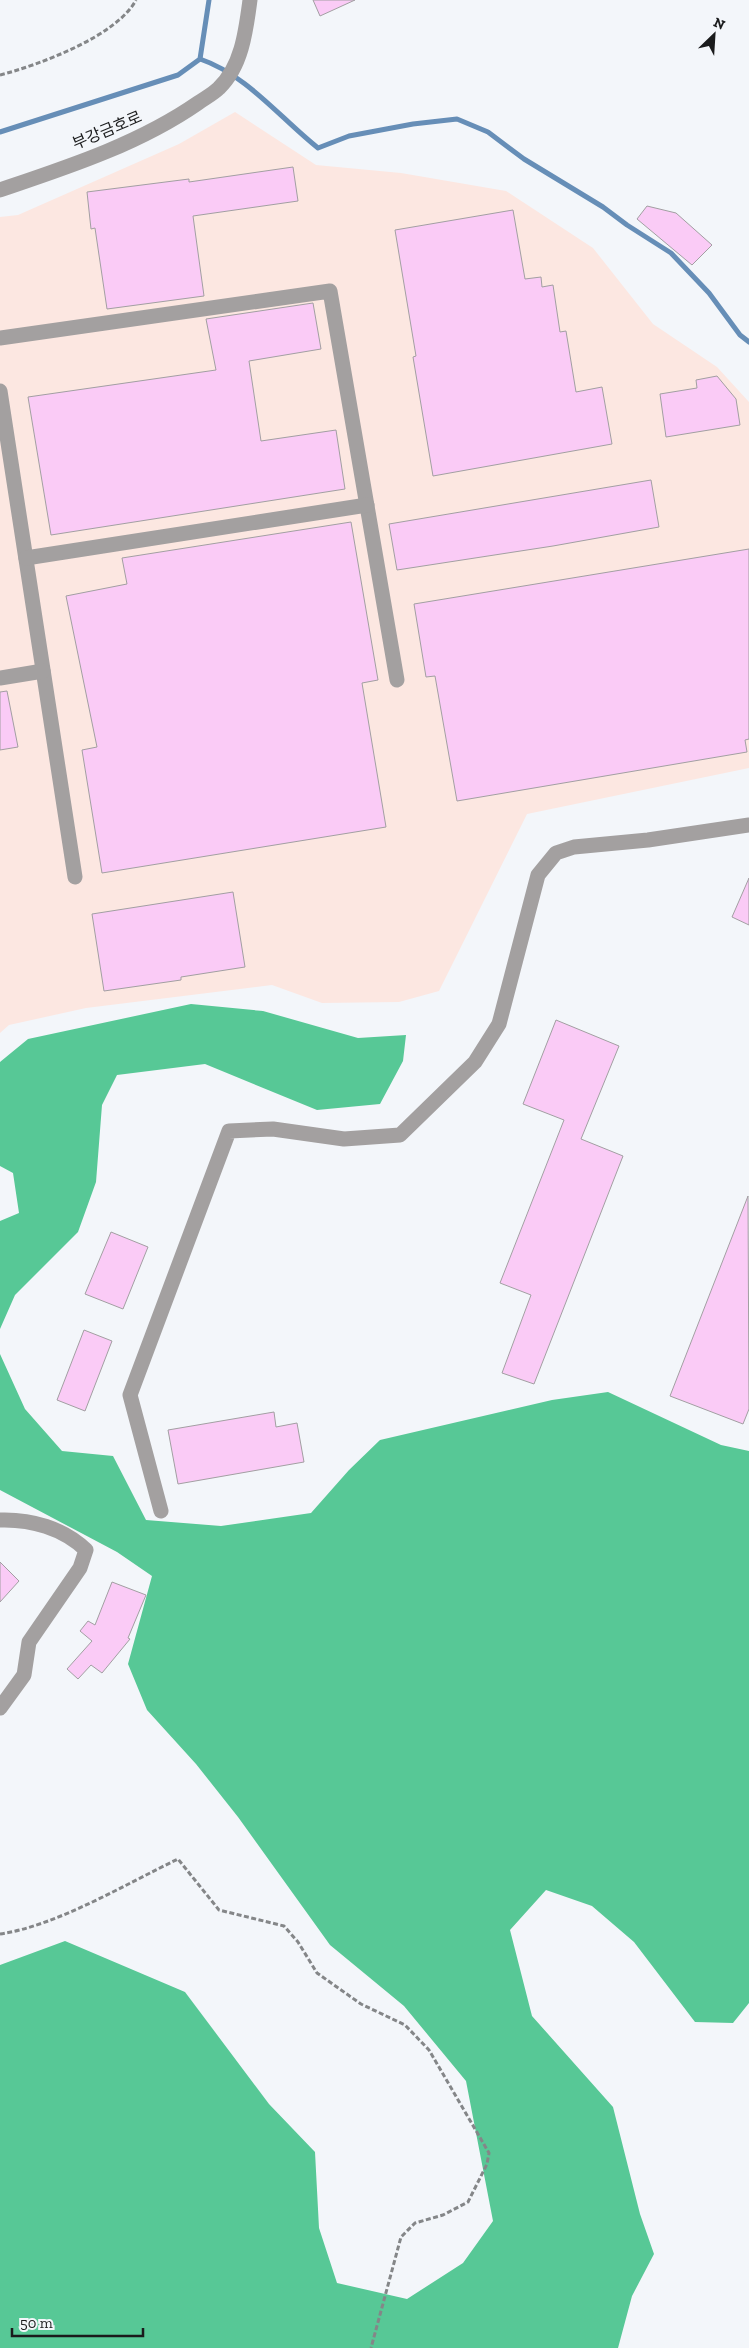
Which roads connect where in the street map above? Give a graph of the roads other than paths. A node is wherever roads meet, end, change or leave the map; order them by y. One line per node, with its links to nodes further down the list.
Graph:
1 (250, 0): 2 (street, 부강금호로)
2 (0, 190)
3 (0, 338): 5 (street)
4 (0, 392): 6 (street)
5 (367, 505): 6 (street); 9 (street)
6 (26, 558): 7 (street)
7 (43, 672): 8 (street); 11 (street)
8 (0, 678)
9 (396, 680)
10 (749, 826): 12 (street)
11 (75, 877)
12 (161, 1511)
13 (0, 1520): 14 (street)
14 (0, 1708)

